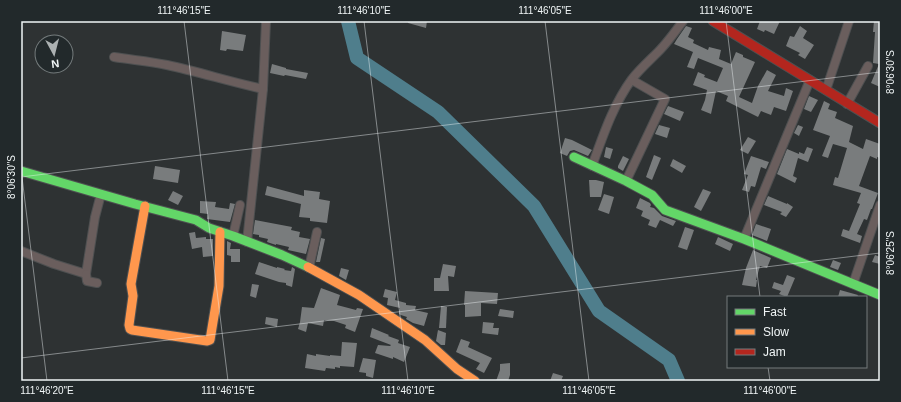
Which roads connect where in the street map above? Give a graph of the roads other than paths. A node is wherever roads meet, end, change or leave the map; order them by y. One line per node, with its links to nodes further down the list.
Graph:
1 (266, 21): 10 (street)
2 (683, 21): 8 (street)
3 (713, 21): 5 (main road)
4 (849, 21): 11 (street)
5 (728, 25): 9 (main road)
6 (114, 56): 10 (street)
7 (868, 66): 12 (street)
8 (632, 80): 15 (street); 17 (street)
9 (810, 80): 11 (main road); 25 (street)
10 (263, 89): 26 (street)
11 (826, 90): 12 (main road)
12 (847, 104): 13 (main road)
13 (880, 123)
14 (574, 157): 15 (main road)
15 (592, 166): 17 (main road)
16 (21, 173): 18 (main road)
17 (626, 181): 25 (main road)
18 (101, 194): 21 (main road); 29 (street)
19 (240, 205): 24 (street)
20 (880, 205): 31 (street)
21 (145, 206): 22 (main road); 22 (main road)
22 (220, 232): 24 (main road)
23 (317, 232): 28 (street)
24 (233, 236): 26 (main road)
25 (744, 239): 31 (main road)
26 (247, 242): 28 (main road)
27 (21, 251): 29 (street)
28 (309, 268): 33 (main road)
29 (86, 274): 30 (street)
30 (96, 283)
31 (853, 284): 32 (main road)
32 (880, 295)
33 (475, 381)

